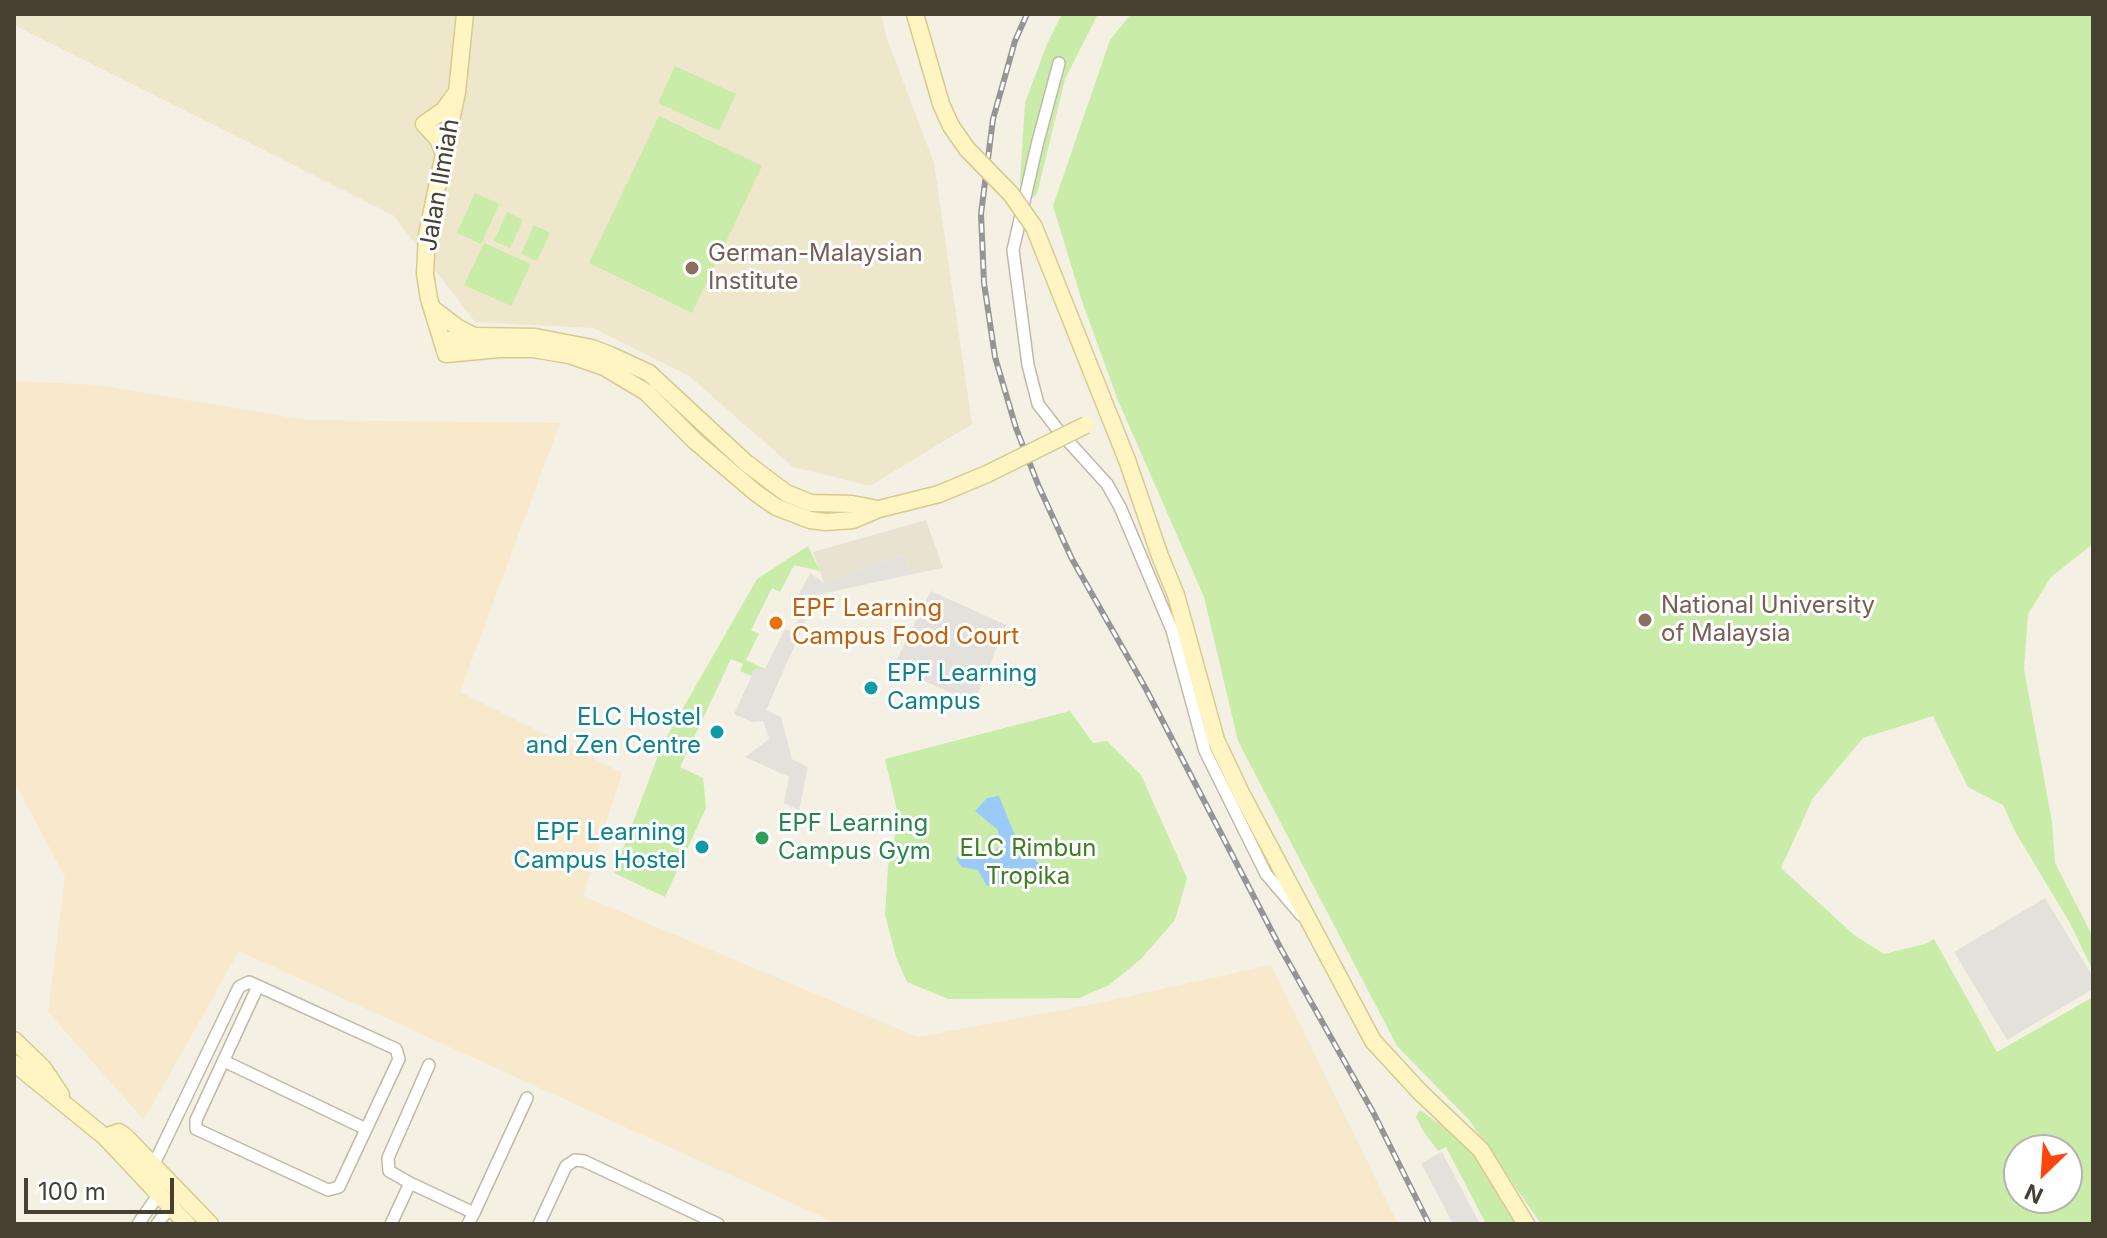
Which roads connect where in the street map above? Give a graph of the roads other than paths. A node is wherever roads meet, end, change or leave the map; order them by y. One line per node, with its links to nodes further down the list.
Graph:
1 (465, 14): 4 (street, Jalan Ilmiah)
2 (915, 14): 10 (street, bridge)
3 (1059, 63): 12 (street)
4 (457, 92): 5 (street, Jalan Ilmiah); 5 (street)
5 (444, 154): 6 (street, Jalan Ilmiah)
6 (432, 308): 7 (street); 8 (street, Jalan Ilmiah)
7 (476, 336): 8 (street); 9 (street)
8 (444, 347): 9 (street)
9 (652, 386): 11 (street); 11 (street)
10 (1110, 416): 11 (street, bridge); 12 (street)
11 (879, 509)
12 (1310, 923): 34 (street)
13 (258, 986): 15 (street); 20 (street); 21 (street)
14 (14, 1040): 19 (street)
15 (224, 1061): 20 (street); 20 (street)
16 (14, 1063): 19 (street)
17 (429, 1065): 22 (street)
18 (527, 1098): 26 (street)
19 (66, 1103): 21 (street)
20 (366, 1129)
21 (149, 1171): 23 (street); 24 (street)
22 (410, 1183): 26 (street); 31 (street)
23 (181, 1192): 25 (street); 30 (street)
24 (159, 1194): 25 (street); 27 (street)
25 (171, 1207): 28 (street); 29 (street)
26 (471, 1219)
27 (138, 1224)
28 (157, 1224)
29 (187, 1224)
30 (210, 1224)
31 (391, 1224)
32 (539, 1224): 33 (street)
33 (718, 1224)
34 (1526, 1224)

